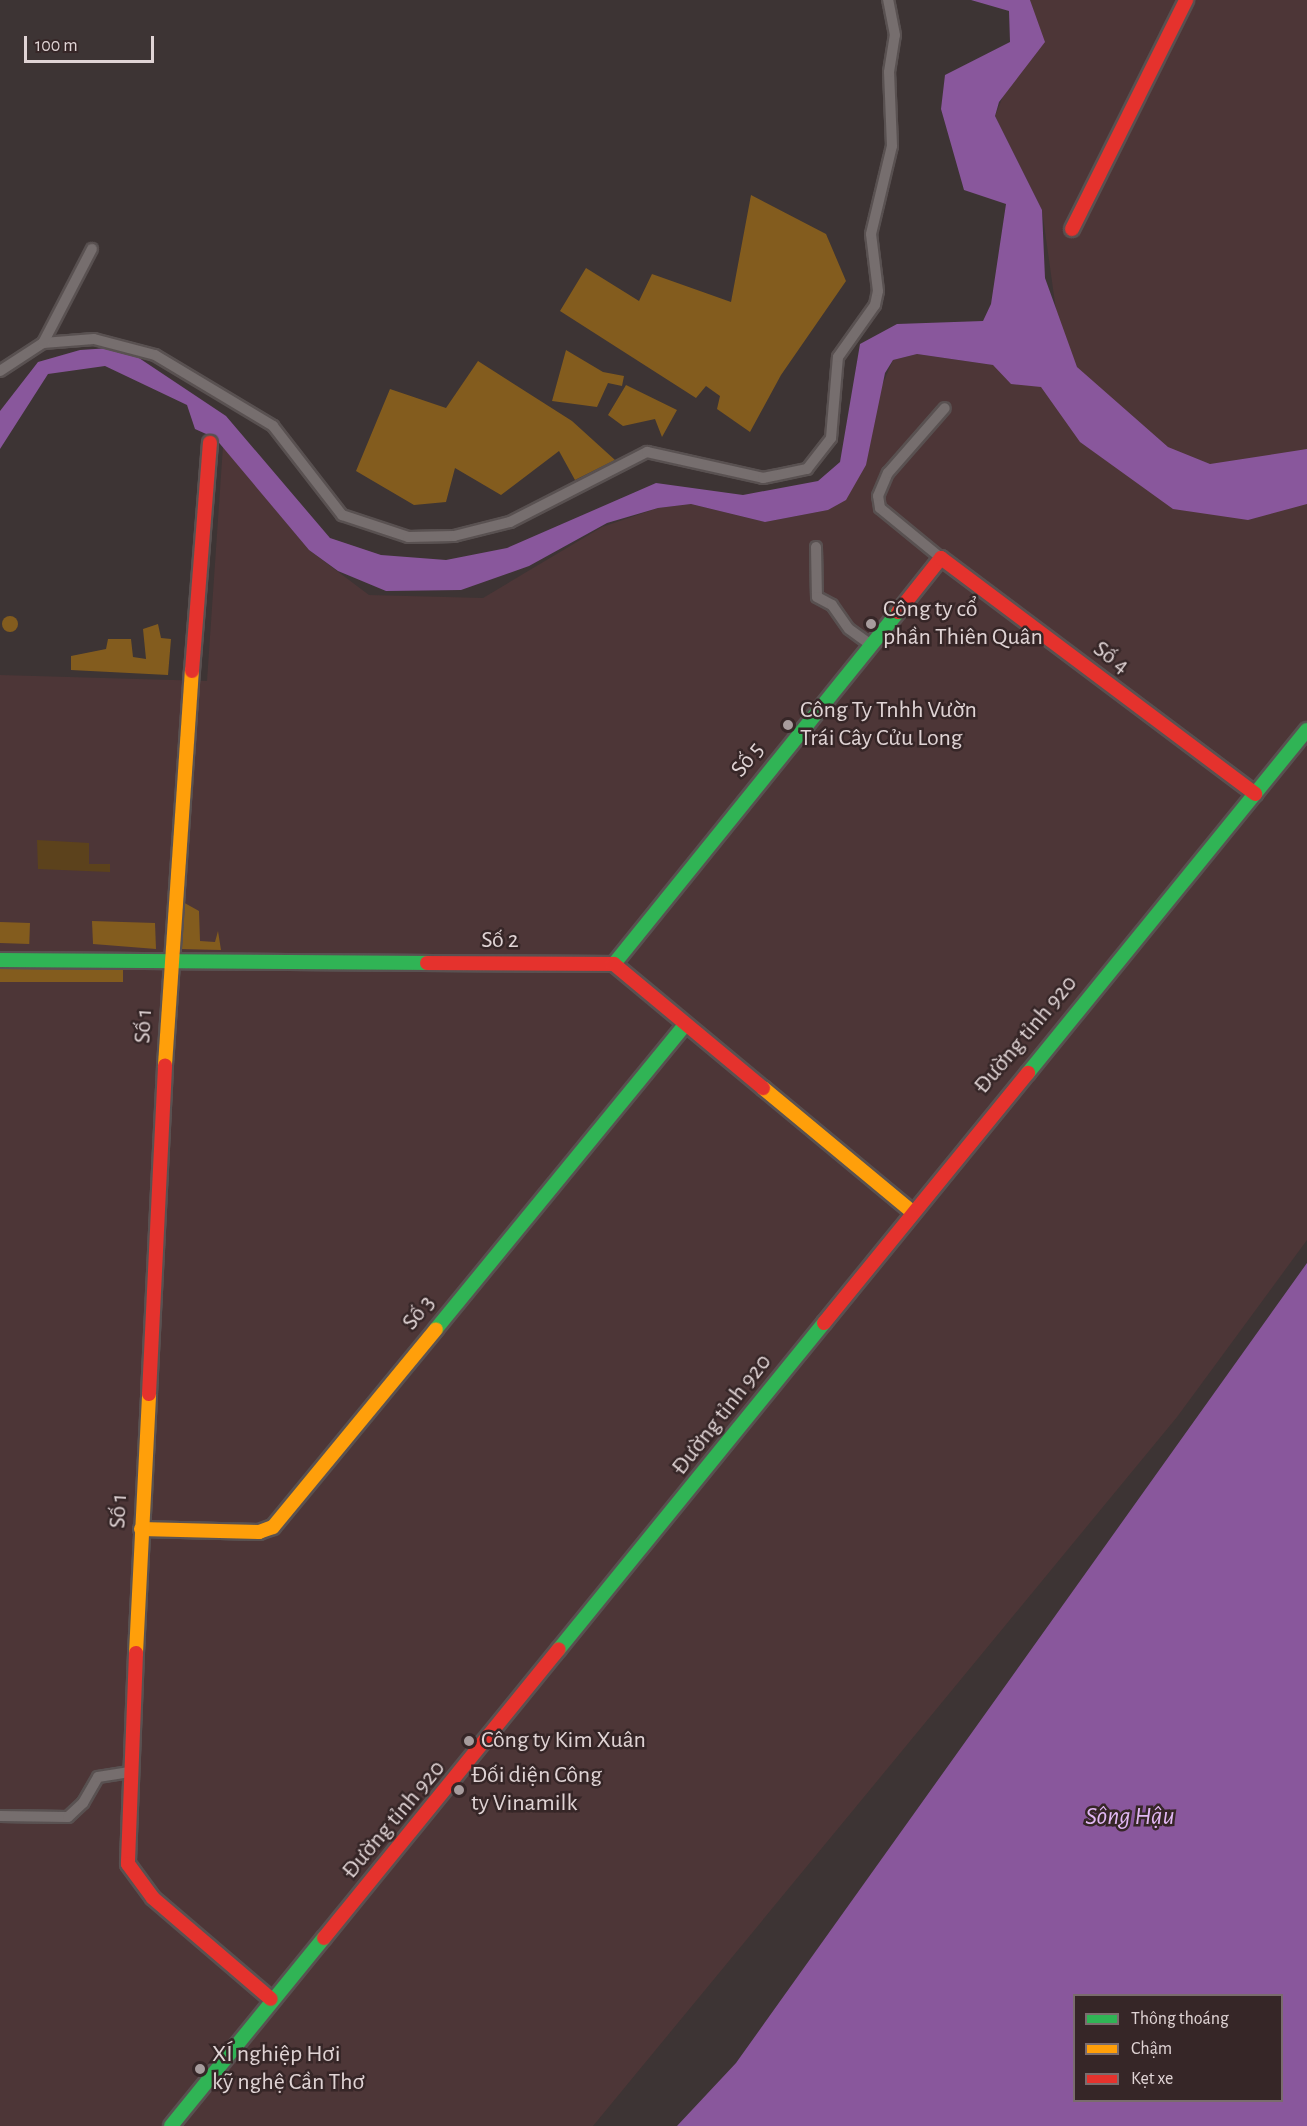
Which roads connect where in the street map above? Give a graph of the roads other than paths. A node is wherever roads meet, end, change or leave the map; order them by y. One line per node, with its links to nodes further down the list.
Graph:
1 (888, 0): 5 (street)
2 (1186, 0): 3 (street)
3 (1072, 229)
4 (92, 249): 5 (street)
5 (37, 346): 6 (street)
6 (0, 371)
7 (945, 408): 10 (street)
8 (210, 443): 15 (street, Số 1)
9 (816, 547): 11 (street)
10 (941, 558): 11 (street, Số 5); 13 (street, Số 4)
11 (871, 645): 16 (street, Số 5)
12 (1307, 730): 13 (street, Đường tỉnh 920)
13 (1255, 794): 18 (street, Đường tỉnh 920)
14 (0, 960): 15 (street, Số 2)
15 (170, 963): 16 (street, Số 2); 19 (street, Số 1)
16 (614, 964): 17 (street)
17 (685, 1025): 18 (street); 19 (street, Số 3)
18 (911, 1211): 22 (street, Đường tỉnh 920)
19 (141, 1529): 20 (street, Số 1)
20 (130, 1772): 21 (street); 22 (street, Số 1)
21 (0, 1816)
22 (271, 1999): 23 (street, Đường tỉnh 920)
23 (171, 2126)

